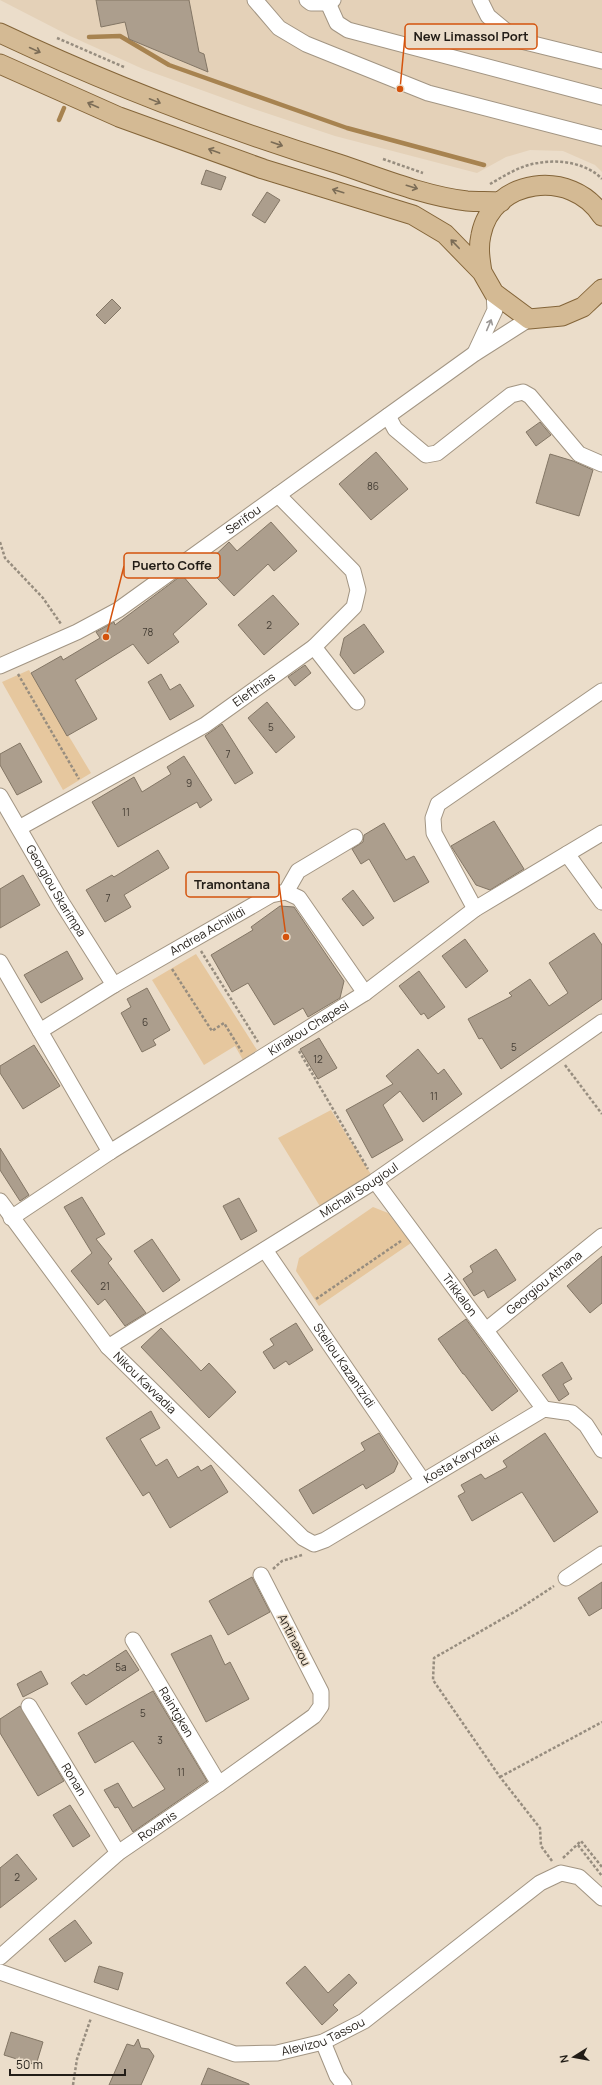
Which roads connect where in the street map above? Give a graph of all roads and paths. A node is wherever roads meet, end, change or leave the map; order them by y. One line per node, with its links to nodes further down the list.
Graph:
1 (255, 0): 11 (street)
2 (307, 0): 4 (street)
3 (480, 0): 7 (street)
4 (330, 2): 10 (street)
5 (0, 33): 16 (main road, one-way to 16)
6 (51, 36): 9 (path)
7 (602, 61)
8 (0, 64): 18 (main road, one-way to 8)
9 (131, 70)
10 (602, 97)
11 (602, 138)
12 (379, 158): 13 (path)
13 (430, 175)
14 (602, 179): 15 (path)
15 (487, 186)
16 (501, 202): 17 (main road); 18 (main road)
17 (602, 216)
18 (482, 272): 20 (main road)
19 (601, 289): 21 (main road)
20 (494, 293): 21 (main road); 22 (street, Serifou, one-way to 20)
21 (529, 319): 22 (street, Serifou)
22 (474, 354): 23 (street, Serifou)
23 (388, 416): 24 (street); 25 (street, Serifou)
24 (602, 464)
25 (278, 495): 27 (street, Serifou); 28 (street, Elefthias)
26 (0, 542): 27 (path)
27 (69, 636): 29 (street, Serifou)
28 (314, 647): 31 (street); 32 (street, Elefthias)
29 (5, 664): 32 (path)
30 (602, 691): 40 (street)
31 (357, 702)
32 (86, 791): 34 (street, Elefthias)
33 (0, 796): 34 (street, Georgiou Skarimpa)
34 (19, 828): 44 (street, Georgiou Skarimpa)
35 (602, 832): 37 (street, Kiriakou Chapesi)
36 (355, 837): 38 (street)
37 (567, 854): 39 (street); 40 (street, Kiriakou Chapesi)
38 (286, 892): 41 (street, Andrea Achillidi); 45 (street)
39 (602, 902)
40 (475, 909): 45 (street, Kiriakou Chapesi)
41 (194, 939): 42 (street, Andrea Achillidi); 50 (path)
42 (164, 957): 44 (street, Andrea Achillidi); 51 (path)
43 (0, 962): 47 (street)
44 (114, 985): 47 (street, Andrea Achillidi)
45 (365, 993): 48 (street, Kiriakou Chapesi)
46 (602, 1022): 49 (street, Michali Sougioul)
47 (40, 1031): 53 (street)
48 (291, 1039): 50 (street, Kiriakou Chapesi); 54 (path)
49 (557, 1053): 52 (path); 54 (street, Michali Sougioul)
50 (266, 1055): 51 (street, Kiriakou Chapesi)
51 (250, 1064): 53 (street, Kiriakou Chapesi)
52 (602, 1114)
53 (110, 1152): 56 (street, Kiriakou Chapesi)
54 (375, 1181): 57 (street, Trikkalon); 59 (street, Michali Sougioul)
55 (0, 1201): 56 (street, Nikou Kavvadia)
56 (11, 1218): 62 (street, Nikou Kavvadia)
57 (413, 1232): 60 (path); 61 (street, Trikkalon)
58 (602, 1236): 61 (street, Georgiou Athana)
59 (265, 1250): 60 (street, Steliou Kazantzidi); 62 (street, Michali Sougioul)
60 (304, 1307): 65 (street, Steliou Kazantzidi)
61 (486, 1330): 63 (street, Trikkalon)
62 (108, 1347): 66 (street, Nikou Kavvadia)
63 (544, 1409): 64 (street); 65 (street, Kosta Karyotaki)
64 (602, 1450)
65 (423, 1481): 66 (street, Kosta Karyotaki)
66 (314, 1544): 70 (path)
67 (602, 1554): 69 (street)
68 (260, 1575): 70 (street, Antinaxou)
69 (566, 1578): 75 (path)
70 (270, 1594): 73 (street, Antinaxou)
71 (133, 1640): 76 (street, Raintgken)
72 (29, 1706): 78 (street, Ronan)
73 (321, 1706): 76 (street, Roxanis)
74 (602, 1722): 75 (path)
75 (500, 1777): 80 (path)
76 (219, 1784): 78 (street, Roxanis)
77 (578, 1845): 79 (path); 80 (path); 81 (path)
78 (118, 1852): 83 (street, Roxanis)
79 (602, 1867)
80 (558, 1869): 82 (street); 86 (street, Alevizou Tassou)
81 (602, 1876)
82 (599, 1890)
83 (0, 1956)
84 (0, 1972): 85 (street, Alevizou Tassou)
85 (95, 2006): 86 (street, Alevizou Tassou); 87 (path)
86 (323, 2042): 88 (street)
87 (73, 2085)
88 (344, 2085)

